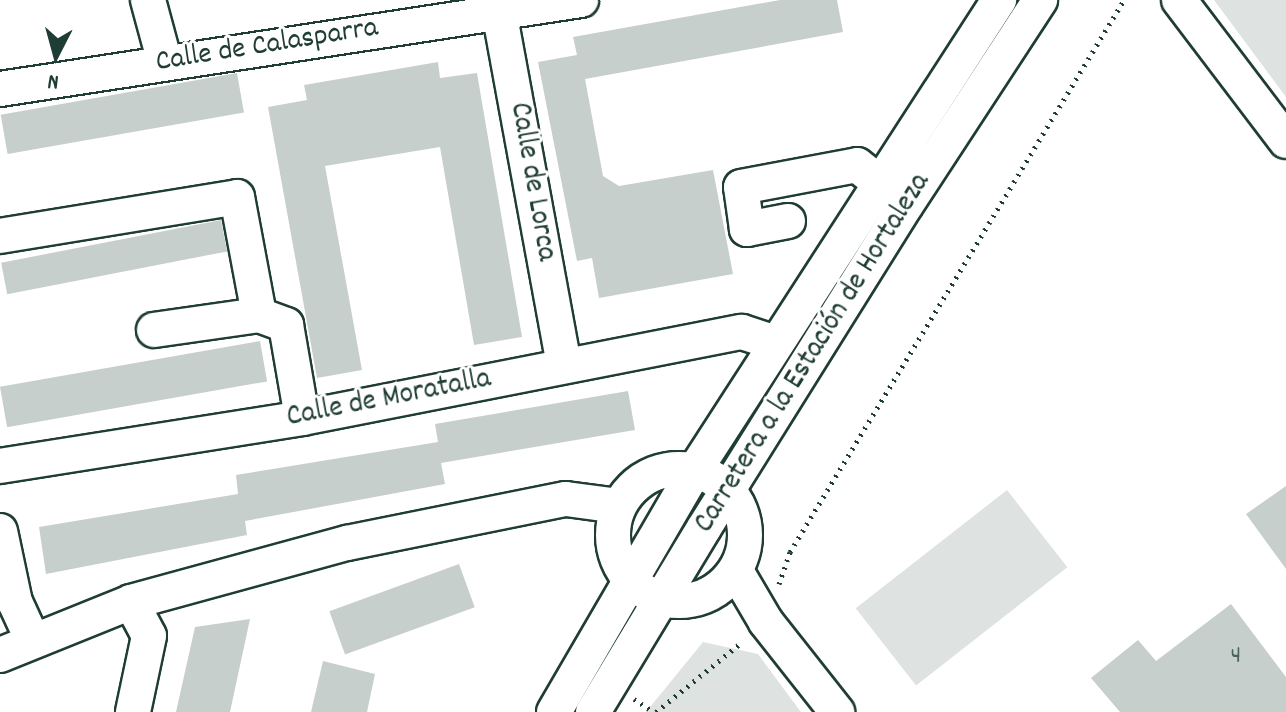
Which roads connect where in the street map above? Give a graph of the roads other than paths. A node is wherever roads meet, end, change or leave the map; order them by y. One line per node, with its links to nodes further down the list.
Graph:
1 (148, 0): 8 (street)
2 (581, 0): 6 (street, Calle de Calasparra)
3 (999, 0): 11 (street, Carretera a la Estación de Hortaleza)
4 (1040, 0): 21 (street, Carretera a la Estación de Hortaleza)
5 (1179, 0): 10 (street)
6 (498, 7): 7 (street, Calle de Calasparra); 17 (street, Calle de Lorca)
7 (441, 9): 8 (street, Calle de Calasparra)
8 (165, 63): 9 (street, Calle de Calasparra)
9 (8, 81)
10 (1286, 141)
11 (879, 182): 12 (street); 16 (street, Carretera a la Estación de Hortaleza)
12 (788, 221)
13 (0, 236): 14 (street)
14 (259, 315): 15 (street); 18 (street)
15 (154, 330)
16 (776, 343): 17 (street, Calle de Moratalla); 20 (street, Carretera a la Estación de Hortaleza)
17 (564, 365): 18 (street, Calle de Moratalla)
18 (302, 418): 19 (street, Calle de Moratalla)
19 (0, 466)
20 (695, 470): 21 (street); 22 (street); 25 (street, Carretera a la Estación de Hortaleza)
21 (728, 490): 24 (street); 26 (street, Carretera a la Estación de Hortaleza)
22 (618, 506): 25 (street); 27 (street)
23 (0, 531): 28 (street)
24 (736, 571): 26 (street); 33 (street)
25 (629, 580): 26 (street); 31 (street, Carretera a la Estación de Hortaleza)
26 (662, 600): 32 (street, Carretera a la Estación de Hortaleza)
27 (131, 602): 28 (street); 30 (street)
28 (33, 641): 29 (street)
29 (0, 655)
30 (133, 712)
31 (554, 712)
32 (593, 712)
33 (837, 712)

